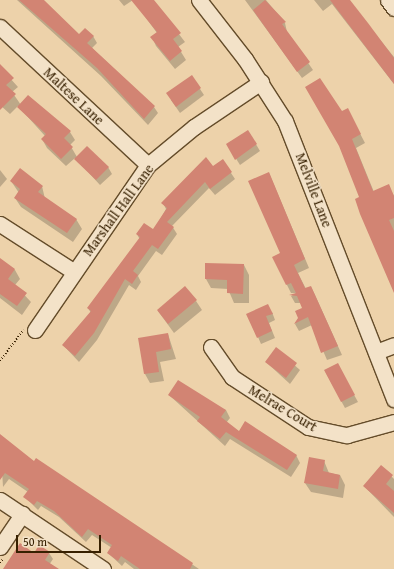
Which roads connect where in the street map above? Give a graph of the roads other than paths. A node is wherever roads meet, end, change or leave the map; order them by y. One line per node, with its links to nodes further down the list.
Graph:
1 (199, 0): 5 (street, Melville Lane)
2 (388, 0): 3 (street)
3 (394, 8)
4 (0, 27): 6 (street, Maltese Lane)
5 (261, 82): 6 (street, Marshall Hall Lane); 12 (street, Melville Lane)
6 (148, 165): 8 (street, Marshall Hall Lane)
7 (0, 224): 8 (street)
8 (73, 271): 9 (street, Marshall Hall Lane)
9 (35, 330)
10 (394, 344): 12 (street)
11 (211, 347): 14 (street, Melrae Court)
12 (376, 352): 13 (street, Melville Lane)
13 (394, 399)
14 (394, 422)
15 (0, 500): 16 (street)
16 (22, 514): 17 (street); 18 (street)
17 (0, 547)
18 (103, 569)

